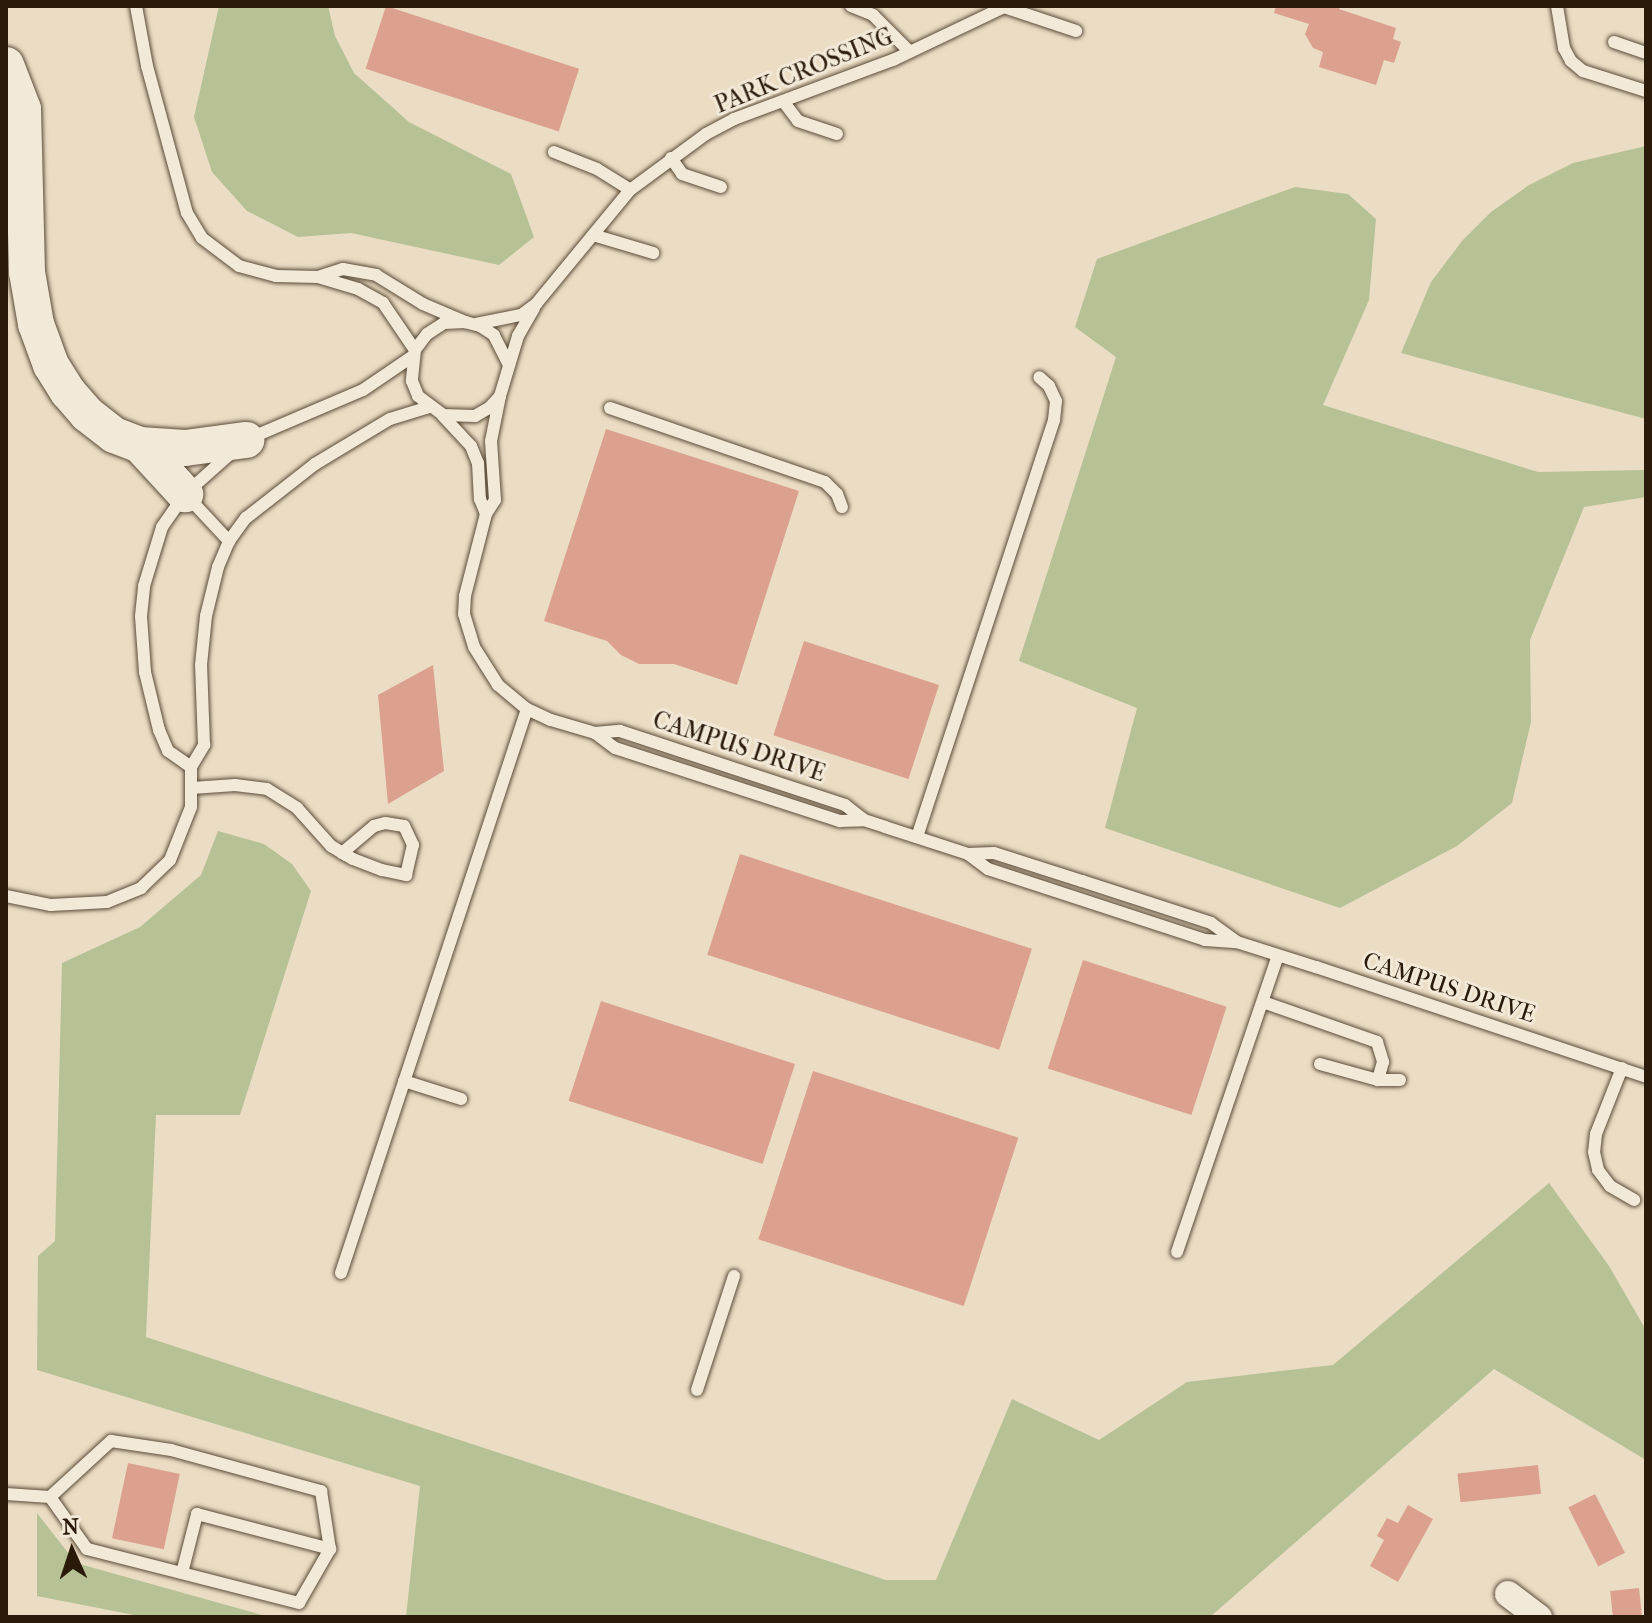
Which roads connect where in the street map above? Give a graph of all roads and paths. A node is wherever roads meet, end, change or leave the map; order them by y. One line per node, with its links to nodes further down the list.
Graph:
1 (136, 6): 19 (lane)
2 (851, 6): 7 (lane)
3 (1557, 6): 10 (lane)
4 (1005, 7): 5 (lane); 7 (lane, PARK CROSSING)
5 (1076, 31)
6 (1614, 42): 8 (lane)
7 (910, 52): 11 (lane, PARK CROSSING)
8 (1646, 53)
9 (6, 65): 30 (main road)
10 (1646, 91)
11 (783, 101): 12 (lane); 14 (lane, PARK CROSSING)
12 (837, 134)
13 (554, 152): 16 (lane)
14 (671, 158): 15 (lane); 16 (lane, PARK CROSSING)
15 (721, 187)
16 (630, 190): 17 (lane, PARK CROSSING)
17 (593, 235): 18 (lane); 20 (lane, PARK CROSSING)
18 (653, 253)
19 (318, 277): 21 (lane); 22 (lane)
20 (536, 304): 21 (lane, PARK CROSSING); 23 (lane, PARK CROSSING)
21 (470, 323): 22 (lane); 23 (lane)
22 (414, 353): 26 (lane); 29 (lane)
23 (508, 363): 25 (lane)
24 (1039, 377): 38 (lane)
25 (500, 396): 28 (lane); 33 (lane, CAMPUS DRIVE)
26 (429, 407): 28 (lane); 34 (lane)
27 (610, 408): 32 (lane)
28 (443, 415): 33 (lane, CAMPUS DRIVE)
29 (246, 440): 30 (main road); 31 (lane)
30 (140, 445): 31 (main road)
31 (185, 494): 34 (lane); 36 (lane)
32 (842, 507)
33 (486, 514): 35 (lane, CAMPUS DRIVE)
34 (229, 541): 36 (lane)
35 (527, 709): 38 (lane, CAMPUS DRIVE); 48 (lane)
36 (191, 767): 37 (lane)
37 (192, 788): 39 (lane); 40 (lane)
38 (917, 837): 41 (lane, CAMPUS DRIVE)
39 (342, 853): 39 (lane)
40 (6, 896)
41 (1278, 956): 42 (lane); 44 (lane, CAMPUS DRIVE)
42 (1263, 1002): 46 (lane); 51 (lane)
43 (1320, 1064): 46 (lane)
44 (1622, 1068): 45 (lane, CAMPUS DRIVE); 50 (lane)
45 (1646, 1077)
46 (1378, 1080): 47 (lane)
47 (1400, 1080)
48 (404, 1081): 49 (lane); 52 (lane)
49 (461, 1099)
50 (1634, 1200)
51 (1177, 1252)
52 (341, 1273)
53 (734, 1276): 54 (lane)
54 (697, 1390)
55 (6, 1494): 56 (lane)
56 (50, 1497): 57 (lane); 58 (lane)
57 (330, 1549): 58 (lane); 58 (lane)
58 (182, 1573)
59 (1508, 1594): 60 (street)
60 (1539, 1617)

